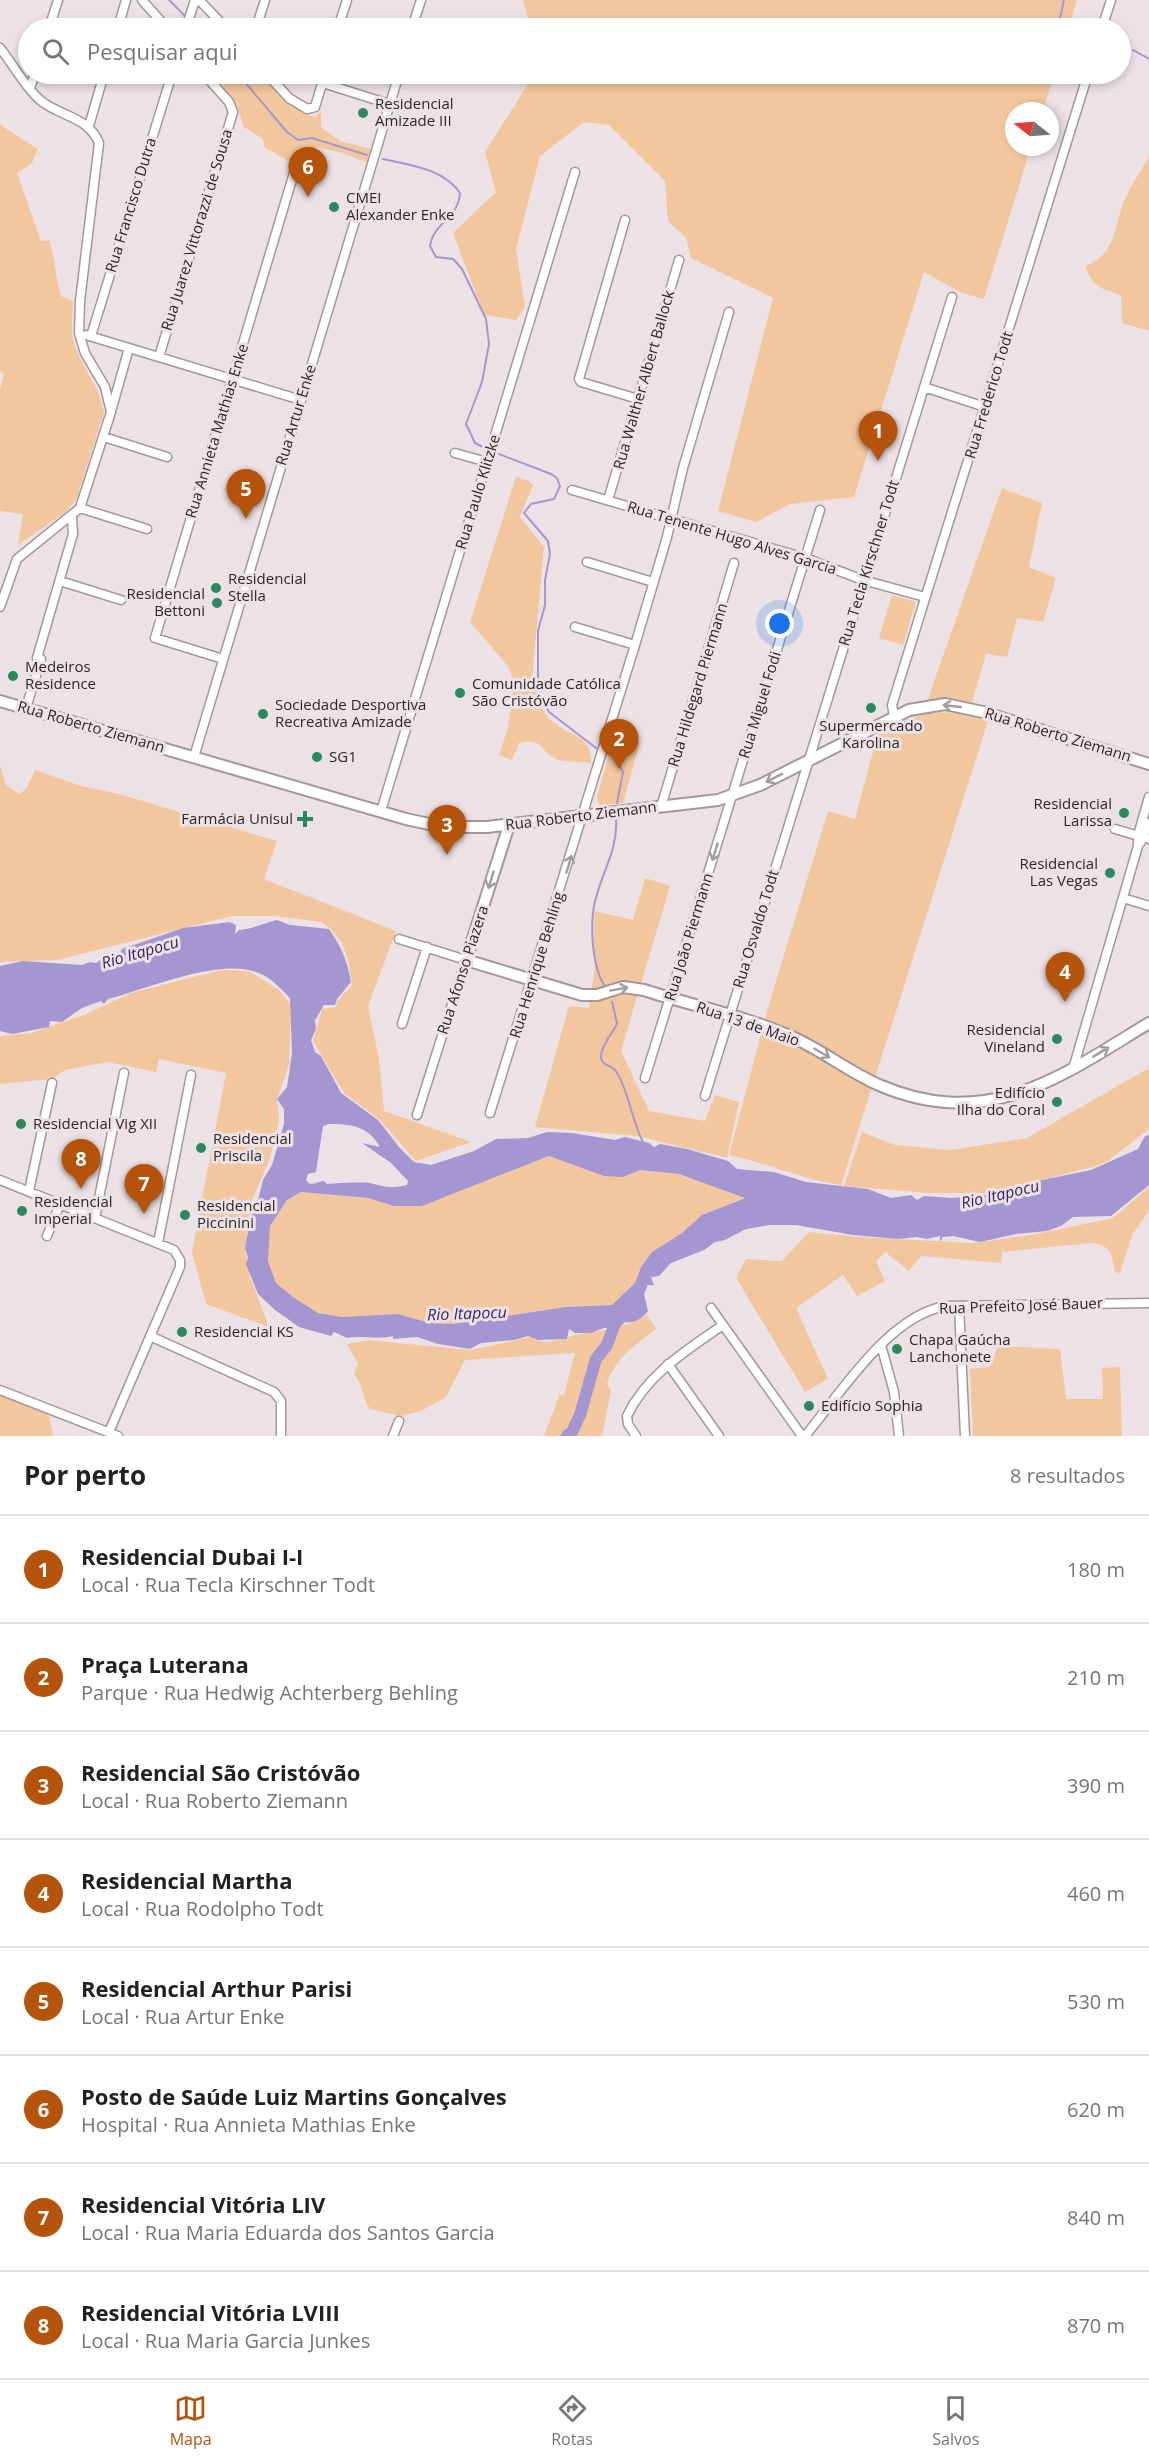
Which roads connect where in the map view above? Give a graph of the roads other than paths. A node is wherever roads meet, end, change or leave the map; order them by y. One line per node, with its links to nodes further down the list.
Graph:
1 (58, 0): 10 (street)
2 (126, 0): 11 (street)
3 (142, 0): 12 (street)
4 (195, 0): 13 (street)
5 (199, 0): 14 (street)
6 (265, 0): 15 (street)
7 (347, 0): 16 (street)
8 (421, 0): 17 (street)
9 (1111, 0): 18 (street)
10 (52, 18)
11 (121, 18)
12 (158, 18)
13 (189, 18)
14 (216, 18)
15 (259, 18)
16 (341, 18)
17 (415, 18)
18 (1105, 18)
19 (0, 48): 20 (street)
20 (18, 72)
21 (27, 84): 31 (street)
22 (31, 84): 31 (street)
23 (101, 84): 33 (street)
24 (169, 84): 41 (street, Rua Francisco Dutra)
25 (213, 84): 43 (street, Rua Juarez Vittorazzi de Sousa)
26 (276, 84): 27 (street)
27 (323, 84)
28 (326, 84): 32 (street)
29 (396, 84): 32 (street, Rua Artur Enke)
30 (1085, 84): 48 (street, Rua Frederico Todt)
31 (30, 88): 33 (street)
32 (389, 104): 47 (street, Rua Artur Enke)
33 (88, 126): 40 (street)
34 (300, 156): 44 (street, Rua Annieta Mathias Enke)
35 (575, 172): 53 (street, Rua Paulo Klitzke)
36 (625, 220): 46 (street)
37 (679, 260): 46 (street, Rua Walther Albert Ballock)
38 (952, 297): 45 (street, Rua Tecla Kirschner Todt)
39 (729, 312): 59 (street, Rua Henrique Behling)
40 (80, 333): 41 (street); 49 (street)
41 (91, 336): 42 (street)
42 (129, 348): 43 (street); 49 (street)
43 (159, 357): 44 (street)
44 (232, 380): 47 (street); 72 (street, Rua Annieta Mathias Enke)
45 (924, 387): 48 (street); 64 (street, Rua Tecla Kirschner Todt)
46 (638, 399): 55 (street, Rua Walther Albert Ballock)
47 (301, 400): 72 (street, Rua Artur Enke)
48 (985, 407): 67 (street, Rua Frederico Todt)
49 (111, 412): 50 (street)
50 (104, 437): 52 (street); 56 (street)
51 (455, 453): 53 (street)
52 (167, 457)
53 (487, 462): 82 (street, Rua Paulo Klitzke)
54 (572, 490): 55 (street, Rua Tenente Hugo Alves Garcia)
55 (608, 500): 59 (street, Rua Tenente Hugo Alves Garcia)
56 (80, 508): 58 (street); 60 (street)
57 (820, 510): 61 (street, Rua Miguel Fodi)
58 (72, 517): 65 (street); 69 (street)
59 (670, 519): 61 (street, Rua Tenente Hugo Alves Garcia); 66 (street, Rua Henrique Behling)
60 (147, 529)
61 (805, 558): 64 (street, Rua Tenente Hugo Alves Garcia); 79 (street, Rua Miguel Fodi)
62 (587, 562): 66 (street)
63 (734, 562): 81 (street, Rua Hildegard Piermann)
64 (863, 580): 67 (street, Rua Tenente Hugo Alves Garcia); 77 (street, Rua Tecla Kirschner Todt)
65 (60, 581): 68 (street); 74 (street)
66 (653, 582): 71 (street, Rua Henrique Behling)
67 (926, 597): 75 (street, Rua Frederico Todt)
68 (121, 600)
69 (0, 607)
70 (575, 627): 71 (street)
71 (635, 645): 83 (street, Rua Henrique Behling)
72 (223, 659): 76 (street, Rua Artur Enke)
73 (0, 701): 74 (main road, Rua Roberto Ziemann)
74 (26, 708): 76 (main road, Rua Roberto Ziemann)
75 (894, 716): 77 (main road, Rua Roberto Ziemann); 78 (main road, Rua Roberto Ziemann, one-way to 75)
76 (194, 757): 82 (main road, Rua Roberto Ziemann)
77 (807, 761): 79 (main road, Rua Roberto Ziemann, one-way to 79); 95 (street, Rua Osvaldo Todt)
78 (1149, 764)
79 (732, 796): 81 (main road, Rua Roberto Ziemann); 94 (street, Rua João Piermann, one-way to 94)
80 (1149, 797): 87 (street)
81 (661, 807): 83 (main road, Rua Roberto Ziemann)
82 (381, 811): 85 (main road, Rua Roberto Ziemann)
83 (584, 816): 85 (main road, Rua Roberto Ziemann); 93 (street, Rua Henrique Behling, one-way to 83)
84 (1149, 823): 87 (street)
85 (509, 825): 92 (main road, Rua Afonso Piazera, one-way to 92)
86 (1115, 829): 87 (street)
87 (1144, 837): 88 (street)
88 (1123, 898): 89 (street); 98 (street)
89 (1149, 906)
90 (399, 939): 91 (street, Rua 13 de Maio)
91 (429, 948): 92 (street, Rua 13 de Maio); 97 (street)
92 (466, 960): 93 (main road, Rua 13 de Maio); 105 (street, Rua Afonso Piazera)
93 (532, 980): 94 (main road, Rua 13 de Maio, one-way to 94); 104 (street, Rua Henrique Behling)
94 (670, 998): 95 (main road, Rua 13 de Maio); 101 (street, Rua João Piermann)
95 (729, 1016): 98 (main road, Rua 13 de Maio, one-way to 98); 103 (street, Rua Osvaldo Todt)
96 (1149, 1023): 98 (main road, Rua 13 de Maio, one-way to 96)
97 (404, 1025)
98 (1073, 1069)
99 (124, 1073): 109 (street)
100 (191, 1075): 111 (street)
101 (645, 1078)
102 (52, 1083): 107 (street)
103 (705, 1096)
104 (490, 1113)
105 (417, 1114)
106 (0, 1180): 107 (street)
107 (29, 1191): 108 (street)
108 (60, 1204): 109 (street); 110 (street)
109 (95, 1218): 111 (street)
110 (47, 1236)
111 (158, 1243): 116 (street)
112 (1149, 1303): 113 (street, Rua Prefeito José Bauer)
113 (959, 1306): 117 (street, Rua Prefeito José Bauer); 129 (street)
114 (711, 1308): 115 (street)
115 (723, 1324): 118 (street); 127 (street)
116 (150, 1336): 121 (street); 123 (street)
117 (881, 1345): 127 (street, Rua Prefeito José Bauer); 128 (street)
118 (668, 1364): 125 (street); 126 (street)
119 (0, 1390): 121 (street)
120 (399, 1421): 124 (street)
121 (108, 1432): 122 (street)
122 (118, 1436)
123 (281, 1436)
124 (393, 1436)
125 (636, 1436)
126 (719, 1436)
127 (803, 1436)
128 (899, 1436)
129 (965, 1436)

